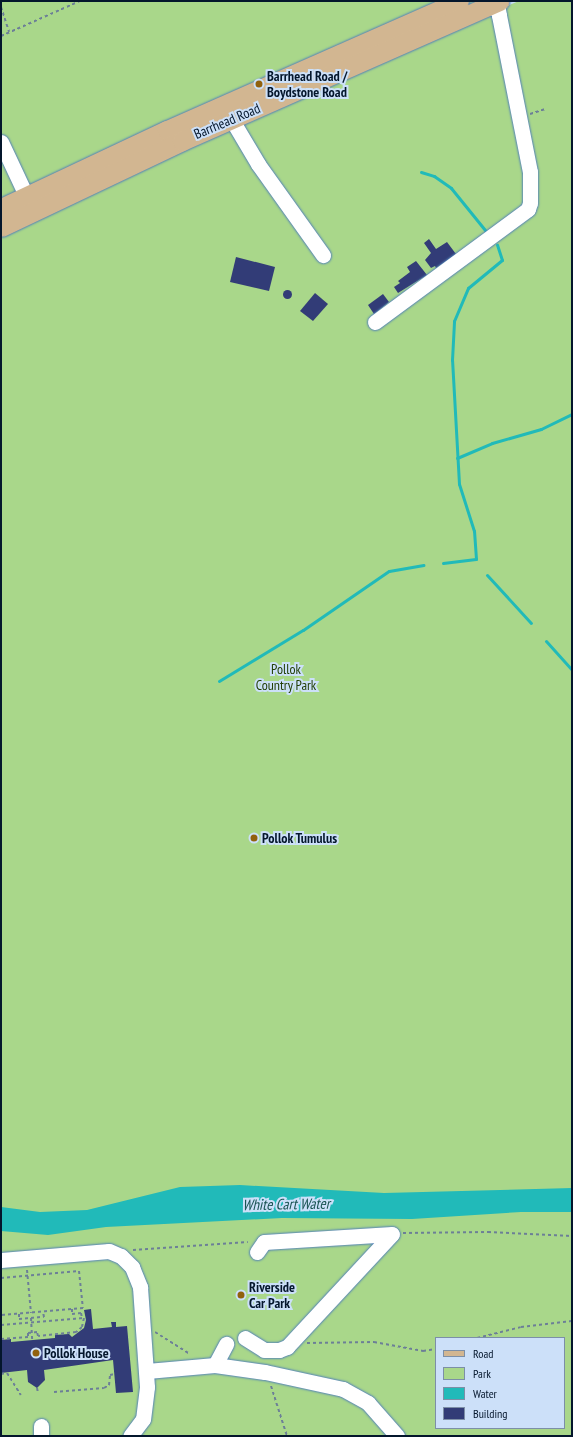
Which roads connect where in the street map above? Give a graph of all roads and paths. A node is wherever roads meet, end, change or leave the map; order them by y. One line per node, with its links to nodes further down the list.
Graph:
1 (80, 1): 5 (path)
2 (459, 1): 7 (main road, Barrhead Road)
3 (492, 3): 7 (main road, Barrhead Road); 14 (street)
4 (1, 7): 5 (path)
5 (9, 33): 6 (path)
6 (1, 36)
7 (330, 67): 8 (main road, Barrhead Road)
8 (228, 112): 10 (main road, Barrhead Road); 13 (street)
9 (1, 142): 10 (street)
10 (30, 204): 11 (main road, Barrhead Road); 12 (main road, Barrhead Road)
11 (1, 208)
12 (1, 227)
13 (323, 255)
14 (375, 322)
15 (392, 1234): 16 (path); 17 (street); 38 (street)
16 (572, 1236)
17 (260, 1247): 18 (path)
18 (110, 1251): 19 (street); 32 (street)
19 (1, 1260)
20 (28, 1274): 21 (path); 22 (path); 24 (path)
21 (1, 1278)
22 (72, 1309): 23 (path); 28 (path)
23 (43, 1312): 24 (path); 27 (path)
24 (31, 1313): 25 (path)
25 (19, 1314): 26 (path); 27 (path)
26 (1, 1315)
27 (31, 1318): 30 (path)
28 (82, 1318): 30 (path); 33 (path)
29 (572, 1321): 34 (path)
30 (31, 1323): 31 (path); 33 (path)
31 (1, 1326)
32 (143, 1326): 41 (path); 42 (street)
33 (32, 1333): 36 (path); 37 (path)
34 (486, 1337)
35 (245, 1338): 38 (street)
36 (1, 1339)
37 (32, 1340)
38 (293, 1342): 40 (path)
39 (226, 1344): 41 (street)
40 (435, 1349)
41 (209, 1366): 42 (street); 43 (street)
42 (147, 1371): 50 (street)
43 (265, 1372): 51 (path); 52 (street)
44 (1, 1374): 49 (path)
45 (114, 1374): 47 (path)
46 (37, 1388): 48 (path)
47 (54, 1392)
48 (38, 1394)
49 (21, 1395)
50 (130, 1436)
51 (287, 1436)
52 (397, 1436)

